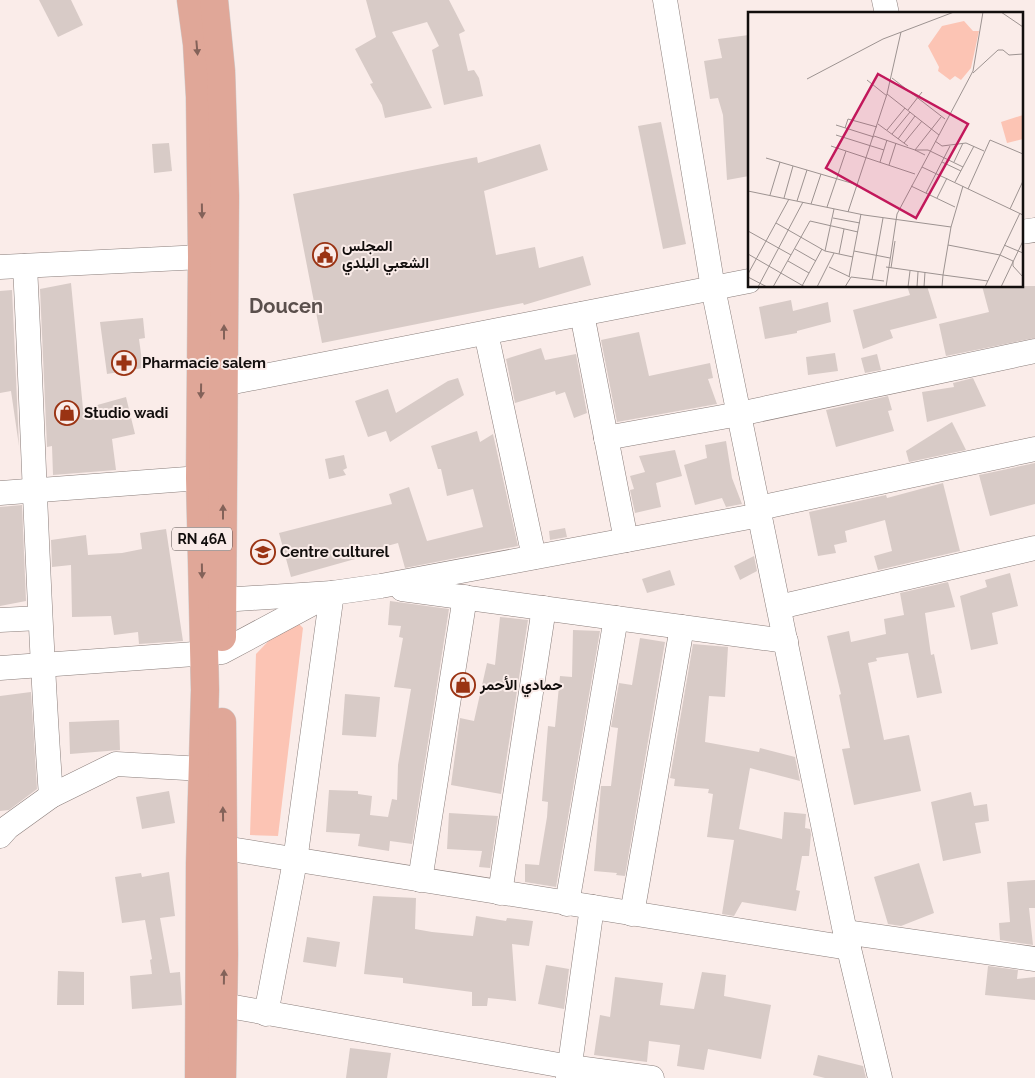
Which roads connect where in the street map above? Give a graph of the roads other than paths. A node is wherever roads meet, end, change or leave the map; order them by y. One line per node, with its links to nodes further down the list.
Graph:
1 (191, 0): 6 (main road, RN 46A, one-way to 6)
2 (214, 0): 14 (main road, RN 46A, one-way to 2)
3 (670, 1): 10 (street)
4 (1035, 230): 5 (street)
5 (1022, 232)
6 (202, 257): 7 (street); 18 (main road, RN 46A, one-way to 18)
7 (25, 266): 8 (street); 19 (street)
8 (0, 267)
9 (748, 281): 10 (street)
10 (714, 288): 11 (street); 15 (street)
11 (582, 314): 12 (street); 16 (street)
12 (486, 333): 14 (street); 24 (street)
13 (1035, 351): 15 (street)
14 (224, 384): 28 (main road, RN 46A, one-way to 14)
15 (739, 414): 16 (street); 21 (street)
16 (606, 438): 22 (street)
17 (1035, 449): 21 (street)
18 (200, 478): 19 (street); 36 (main road, RN 46A, one-way to 36)
19 (36, 491): 20 (street); 31 (street)
20 (0, 493)
21 (760, 512): 22 (street); 29 (street)
22 (626, 540): 24 (street)
23 (1035, 548): 29 (street)
24 (534, 558): 25 (street)
25 (381, 586): 26 (street); 27 (street)
26 (332, 593): 28 (street); 36 (street); 43 (street)
27 (466, 598): 30 (street); 44 (street)
28 (222, 600): 36 (main road, RN 46A)
29 (779, 607): 35 (street)
30 (544, 608): 32 (street); 45 (street)
31 (40, 618): 33 (street); 37 (street)
32 (616, 618): 34 (street); 46 (street)
33 (0, 620)
34 (682, 627): 35 (street); 48 (street)
35 (786, 641): 49 (street)
36 (213, 653): 37 (street); 39 (main road, RN 46A); 42 (main road, RN 46A, one-way to 36)
37 (42, 665): 38 (street); 40 (street)
38 (0, 668)
39 (203, 769): 40 (street); 42 (main road, RN 46A)
40 (51, 796): 41 (street)
41 (0, 836)
42 (212, 846): 43 (street); 51 (main road, RN 46A, one-way to 42); 54 (main road, RN 46A)
43 (295, 861): 44 (street); 52 (street)
44 (420, 880): 45 (street)
45 (500, 893): 46 (street)
46 (567, 904): 47 (street)
47 (592, 907): 48 (street); 53 (street)
48 (632, 914): 49 (street)
49 (847, 940): 50 (street); 57 (street)
50 (1035, 959)
51 (223, 1005): 52 (street); 55 (main road, RN 46A)
52 (266, 1014): 53 (street)
53 (569, 1072): 56 (street)
54 (199, 1078)
55 (222, 1078)
56 (652, 1078)
57 (880, 1078)

